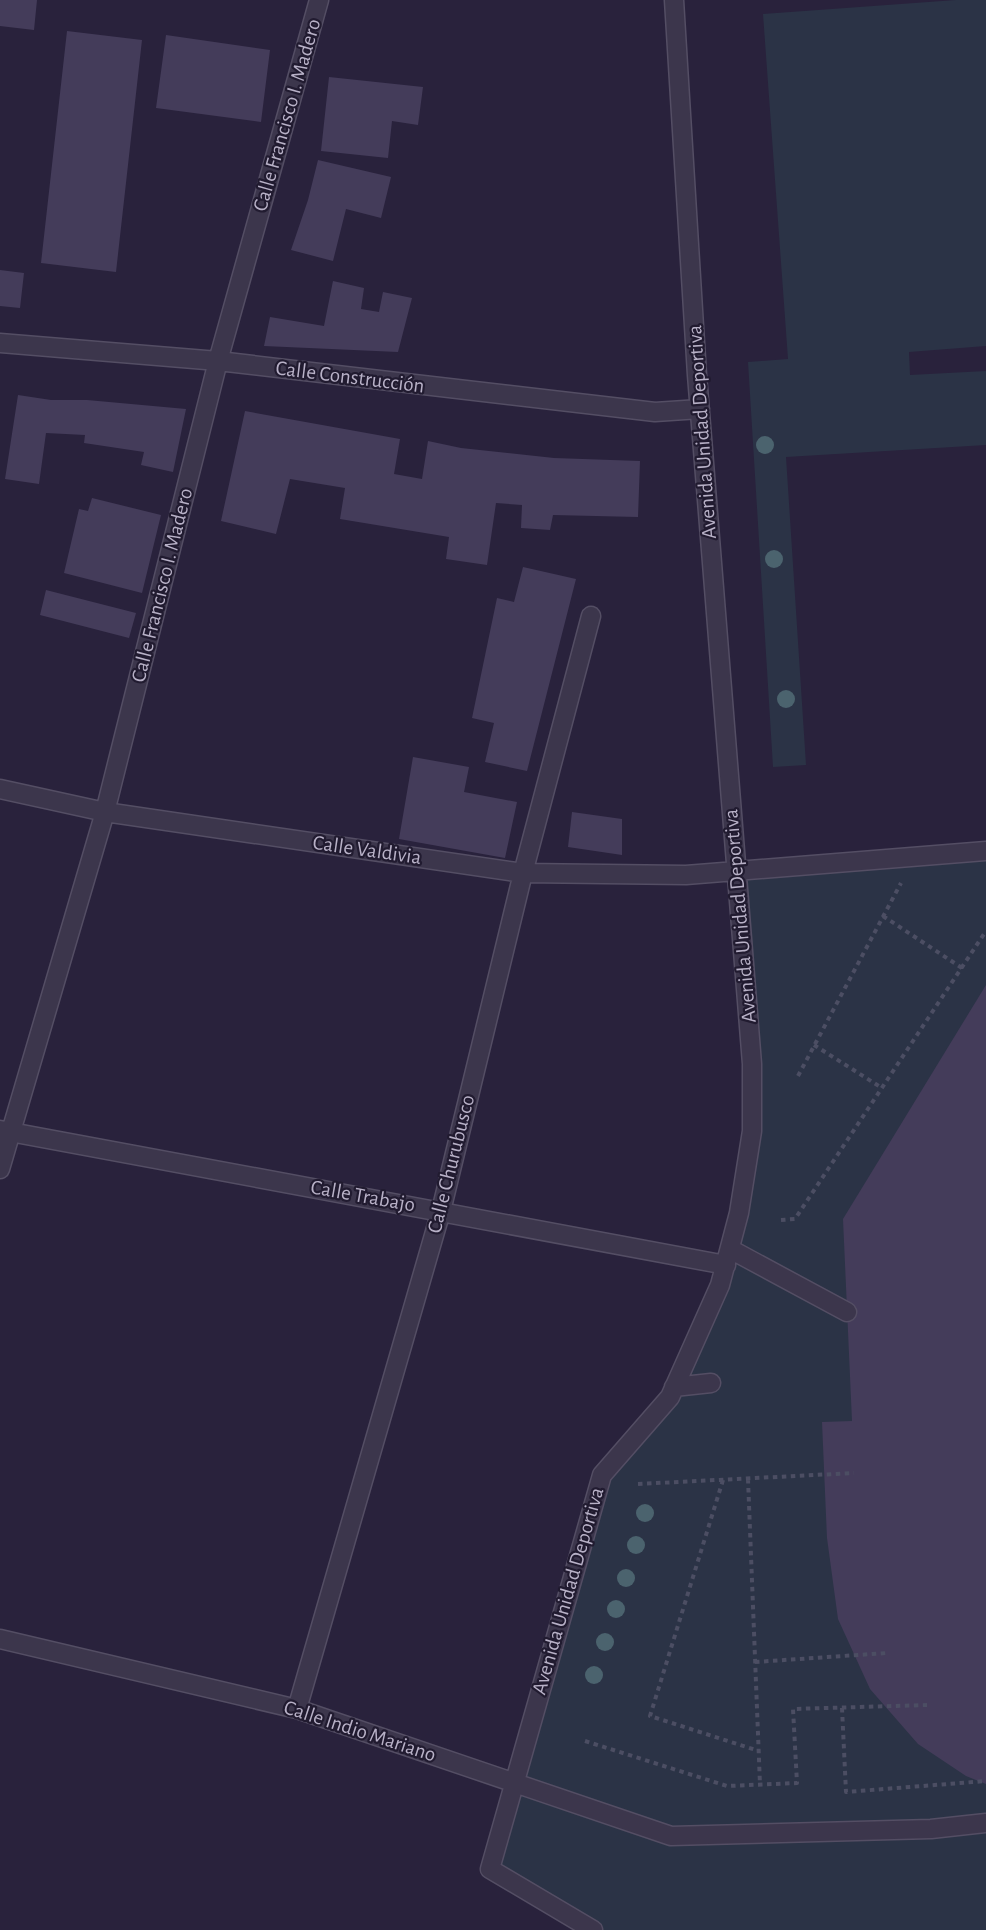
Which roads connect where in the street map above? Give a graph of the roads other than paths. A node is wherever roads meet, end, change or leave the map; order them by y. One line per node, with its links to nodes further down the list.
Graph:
1 (319, 0): 4 (street, Calle Francisco I. Madero)
2 (674, 0): 5 (street, Avenida Unidad Deportiva)
3 (0, 343): 4 (street, Calle Construcción)
4 (218, 361): 5 (street, Calle Construcción); 8 (street, Calle Francisco I. Madero)
5 (700, 410): 10 (street, Avenida Unidad Deportiva)
6 (591, 616): 11 (street, Calle Churubusco)
7 (0, 789): 8 (street, Calle Valdivia)
8 (105, 812): 11 (street, Calle Valdivia); 12 (street, Calle Francisco I. Madero)
9 (986, 851): 10 (street, Calle Valdivia)
10 (736, 870): 11 (street, Calle Valdivia); 15 (street, Avenida Unidad Deportiva)
11 (523, 873): 14 (street, Calle Churubusco)
12 (5, 1131): 13 (street, Calle Francisco I. Madero); 14 (street, Calle Trabajo)
13 (0, 1168)
14 (441, 1211): 15 (street, Calle Trabajo); 20 (street, Calle Churubusco)
15 (728, 1257): 16 (street, Calle Trabajo); 18 (street, Avenida Unidad Deportiva)
16 (847, 1312)
17 (711, 1383): 18 (street)
18 (674, 1387): 21 (street, Avenida Unidad Deportiva)
19 (0, 1639): 20 (street, Calle Indio Mariano)
20 (297, 1709): 21 (street, Calle Indio Mariano)
21 (513, 1782): 22 (street, Calle Indio Mariano); 23 (street)
22 (986, 1823)
23 (593, 1930)

